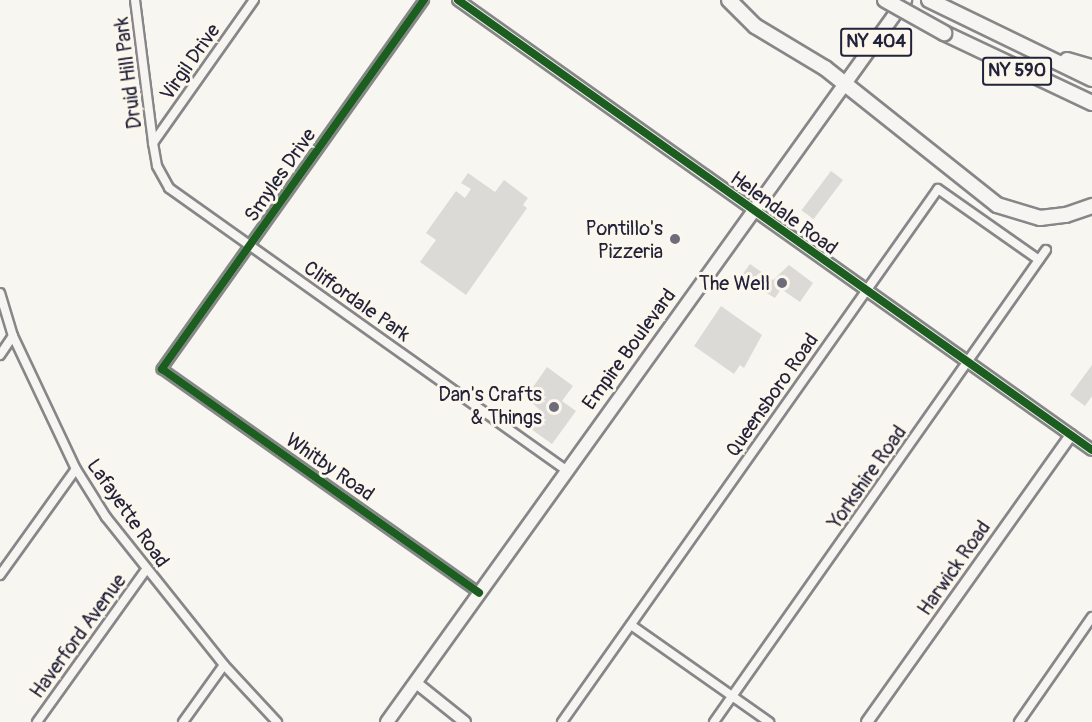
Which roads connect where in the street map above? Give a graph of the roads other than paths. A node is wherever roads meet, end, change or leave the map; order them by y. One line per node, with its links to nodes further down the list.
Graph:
1 (135, 0): 14 (street, Druid Hill Park)
2 (254, 0): 14 (street, Virgil Drive)
3 (424, 0): 17 (street, Smyles Drive)
4 (458, 0): 16 (street, Helendale Road)
5 (729, 0): 12 (highway)
6 (885, 0): 13 (highway, NY 590, bridge)
7 (905, 0): 12 (main road, Empire Boulevard / NY 404)
8 (929, 0): 9 (highway, NY 590)
9 (957, 16): 10 (highway); 11 (highway, NY 590)
10 (1092, 68)
11 (1092, 79)
12 (846, 84): 15 (highway); 16 (main road, Empire Boulevard)
13 (1092, 103)
14 (153, 143): 17 (street, Cliffordale Park)
15 (1092, 206)
16 (753, 211): 20 (street, Helendale Road); 29 (main road, Empire Boulevard)
17 (250, 245): 25 (street, Smyles Drive); 29 (street, Cliffordale Park)
18 (1046, 250): 19 (street, Yorkshire Road)
19 (1039, 260): 20 (street, Queensboro Road); 24 (street, Yorkshire Road)
20 (865, 291): 24 (street, Helendale Road); 34 (street, Queensboro Road)
21 (0, 293): 22 (street, Lafayette Road)
22 (14, 336): 23 (street); 28 (street, Lafayette Road)
23 (0, 355)
24 (967, 363): 26 (street, Helendale Road); 37 (street, Yorkshire Road)
25 (162, 369): 32 (street, Whitby Road)
26 (1071, 435): 27 (street, Helendale Road); 46 (street, Harwick Road)
27 (1092, 450)
28 (76, 469): 30 (street, Lafayette Road); 31 (street)
29 (566, 470): 32 (main road, Empire Boulevard)
30 (146, 570): 35 (street, Lafayette Road); 38 (street, Haverford Avenue)
31 (0, 575)
32 (479, 593): 36 (main road, Empire Boulevard)
33 (1092, 617): 47 (street)
34 (631, 625): 37 (street); 43 (street, Queensboro Road)
35 (224, 665): 39 (street); 40 (street, Lafayette Road)
36 (415, 682): 41 (main road, Empire Boulevard); 42 (street)
37 (732, 696): 44 (street, Yorkshire Road); 45 (street)
38 (37, 722)
39 (183, 722)
40 (277, 722)
41 (387, 722)
42 (465, 722)
43 (562, 722)
44 (714, 722)
45 (769, 722)
46 (867, 722)
47 (1019, 722)

